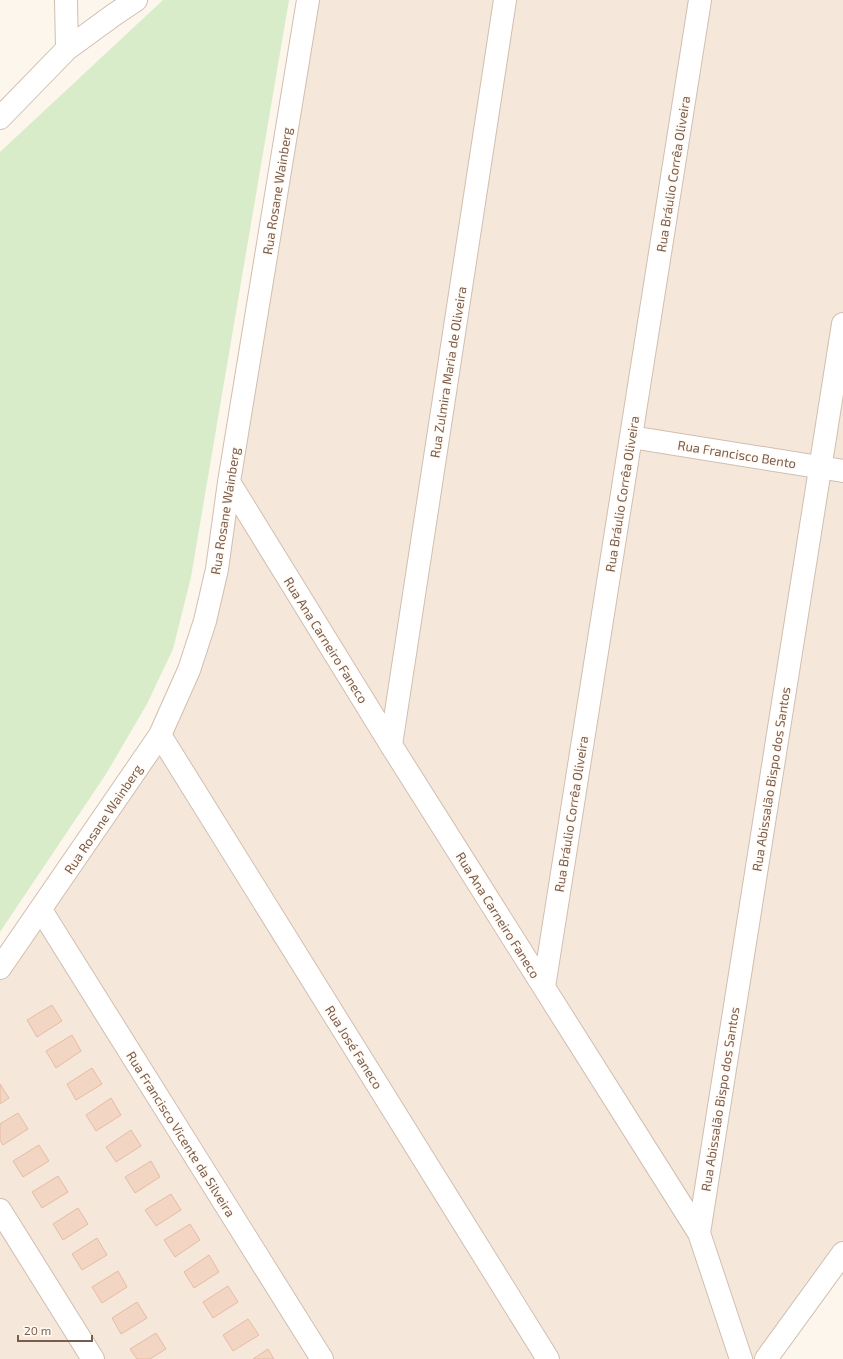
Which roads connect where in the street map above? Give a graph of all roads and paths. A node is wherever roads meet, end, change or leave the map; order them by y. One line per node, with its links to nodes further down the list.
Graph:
1 (66, 0): 6 (street)
2 (136, 0): 6 (street)
3 (308, 0): 12 (street, Rua Rosane Wainberg)
4 (505, 0): 14 (street, Rua Zulmira Maria de Oliveira)
5 (700, 0): 9 (street, Rua Bráulio Corrêa Oliveira)
6 (67, 49): 7 (street)
7 (0, 118)
8 (843, 324): 10 (street, Rua Abissalão Bispo dos Santos)
9 (631, 438): 10 (street, Rua Francisco Bento); 17 (street, Rua Bráulio Corrêa Oliveira)
10 (821, 467): 11 (street, Rua Francisco Bento); 19 (street, Rua Abissalão Bispo dos Santos)
11 (843, 471)
12 (229, 482): 13 (street, Rua Rosane Wainberg); 14 (street, Rua Ana Carneiro Faneco)
13 (160, 735): 15 (street, Rua Rosane Wainberg); 23 (street, Rua José Faneco)
14 (391, 745): 17 (street, Rua Ana Carneiro Faneco)
15 (41, 910): 16 (street, Rua Rosane Wainberg); 22 (street, Rua Francisco Vicente da Silveira)
16 (0, 968)
17 (544, 987): 19 (street, Rua Ana Carneiro Faneco)
18 (0, 1210): 21 (street)
19 (699, 1233): 24 (street, Rua Ana Carneiro Faneco)
20 (843, 1253): 25 (street)
21 (93, 1359)
22 (322, 1359)
23 (548, 1359)
24 (741, 1359)
25 (766, 1359)

